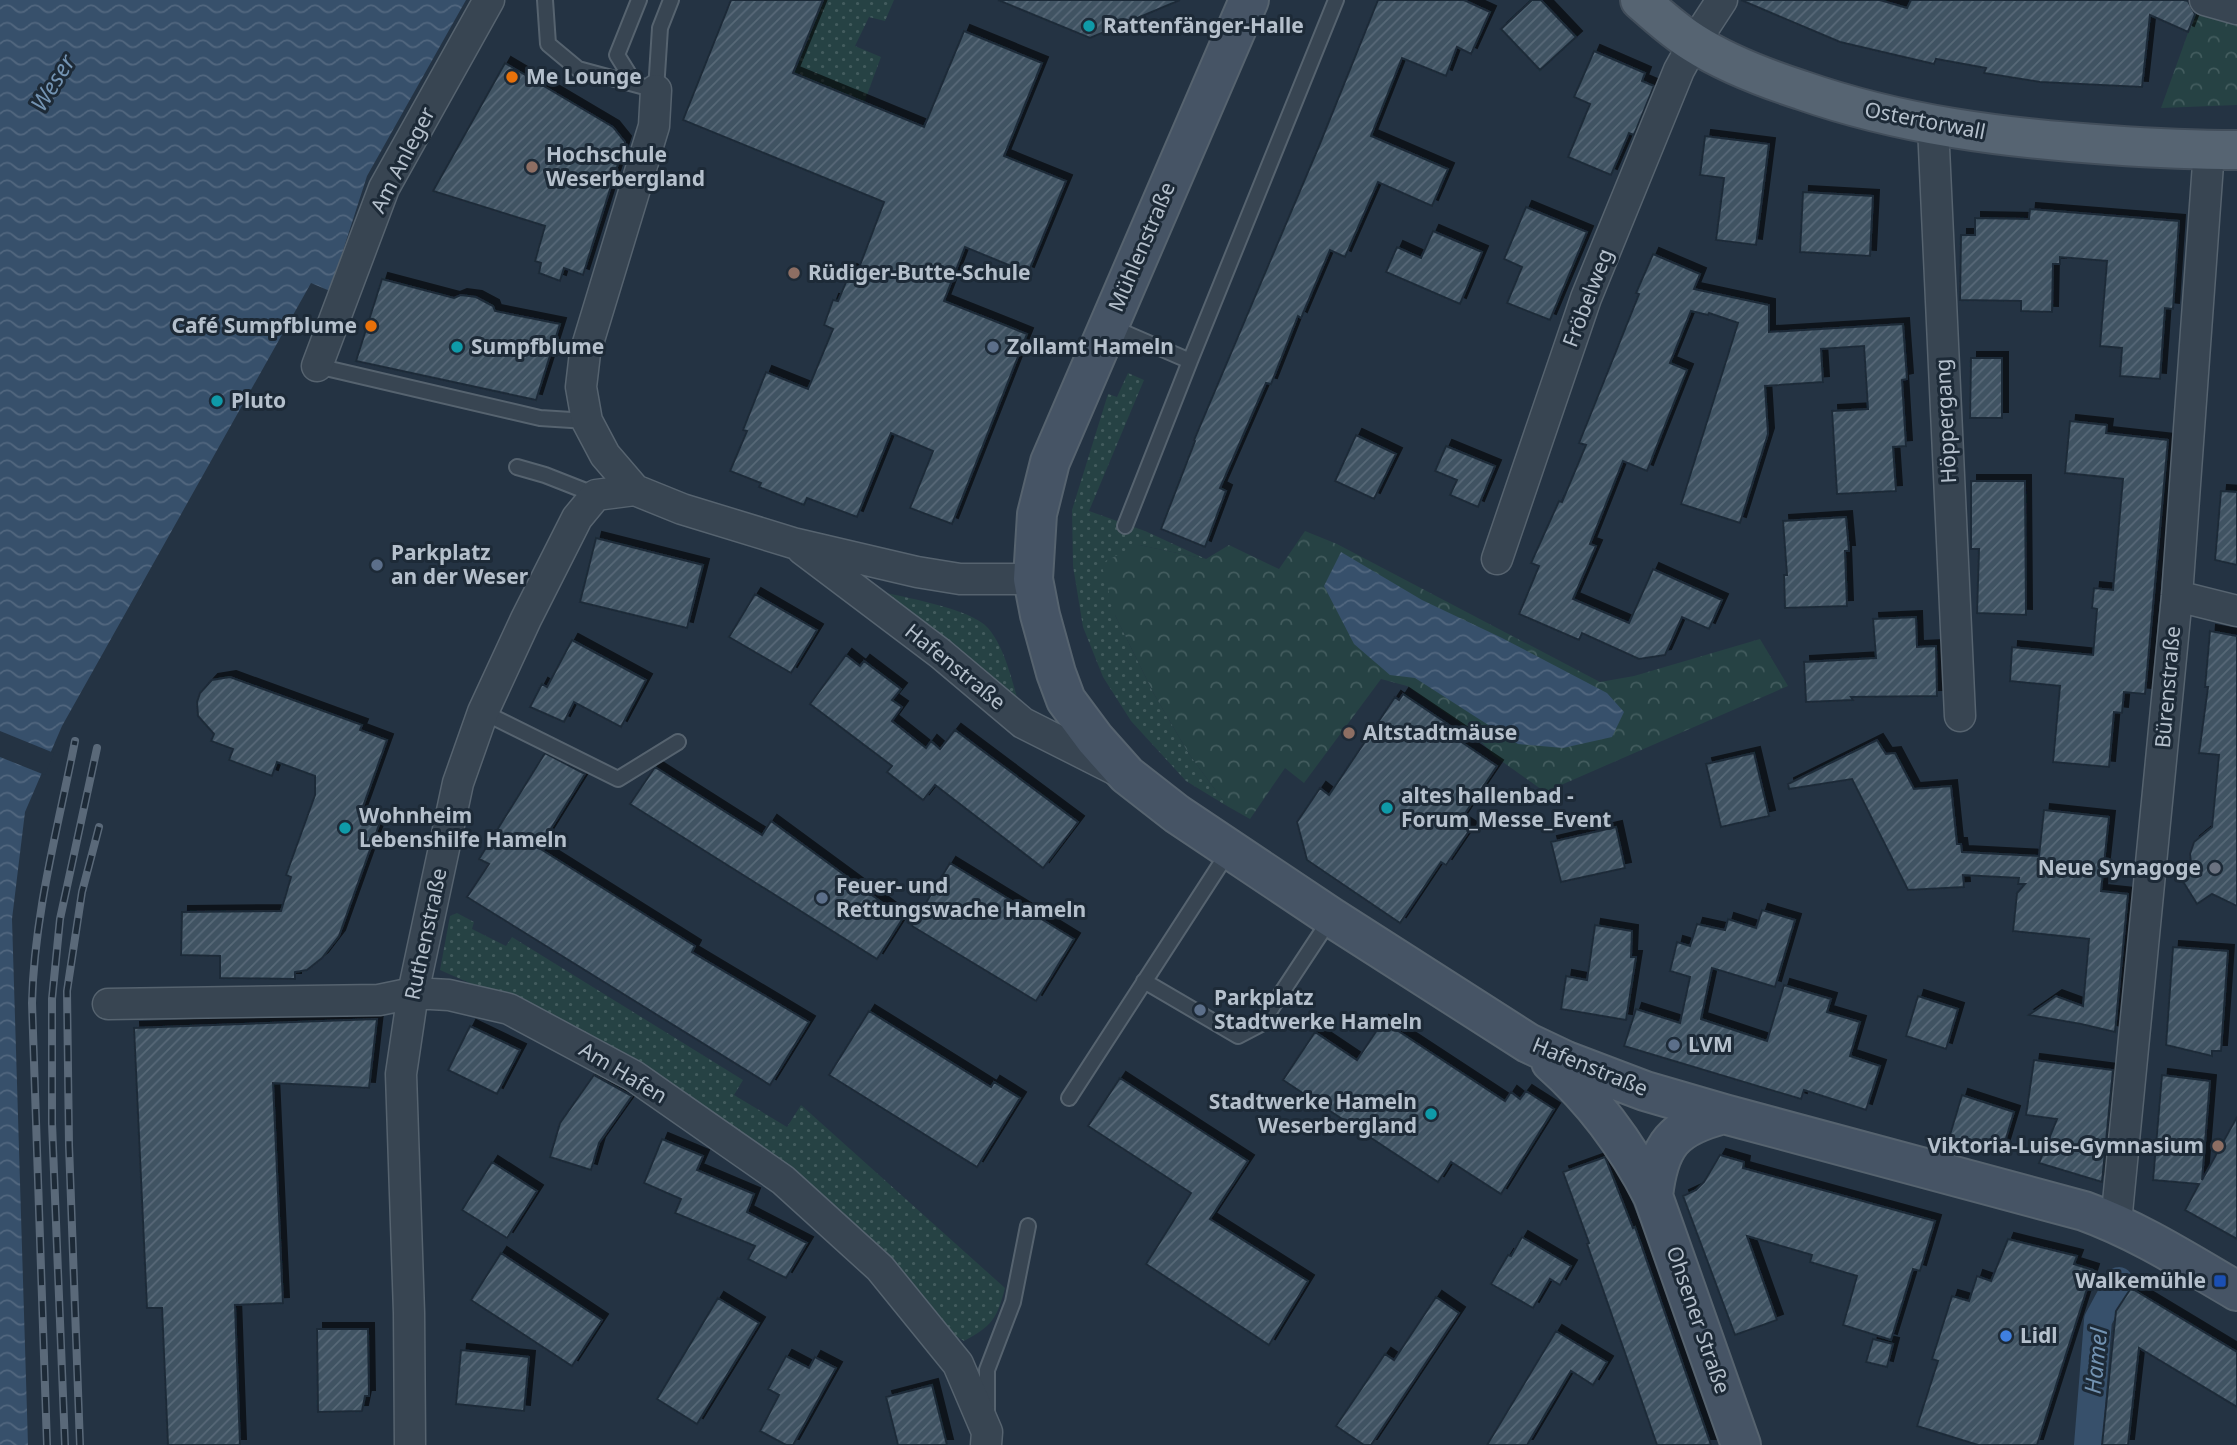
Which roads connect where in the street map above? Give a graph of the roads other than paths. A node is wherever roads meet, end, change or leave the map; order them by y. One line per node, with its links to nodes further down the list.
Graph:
1 (489, 0): 17 (street, Am Anleger)
2 (545, 0): 12 (lane)
3 (639, 0): 12 (lane)
4 (671, 0): 12 (lane)
5 (1249, 0): 15 (main road, Mühlenstraße)
6 (1336, 0): 16 (lane)
7 (1640, 0): 11 (main road, Ostertorwall)
8 (1722, 0): 11 (street, Fröbelweg)
9 (2205, 0): 10 (street)
10 (2237, 9)
11 (1694, 43): 13 (main road, Ostertorwall); 24 (street, Fröbelweg)
12 (645, 87): 18 (street)
13 (1933, 126): 14 (main road, Ostertorwall); 30 (street, Höppergang)
14 (2223, 150): 26 (street, Bürenstraße)
15 (1108, 326): 16 (lane); 25 (main road, Mühlenstraße)
16 (1190, 361): 22 (lane)
17 (317, 366): 18 (lane)
18 (587, 421): 20 (street)
19 (517, 467): 21 (lane)
20 (635, 490): 21 (street); 23 (street, Hafenstraße)
21 (596, 495): 29 (street, Ruthenstraße)
22 (1125, 526)
23 (793, 542): 25 (street, Hafenstraße); 32 (street, Hafenstraße)
24 (1497, 559)
25 (1033, 579): 28 (main road, Mühlenstraße)
26 (2177, 596): 27 (street); 42 (street, Bürenstraße)
27 (2237, 611)
28 (1066, 700): 32 (main road, Hafenstraße)
29 (483, 712): 31 (lane); 36 (street, Ruthenstraße)
30 (1959, 716)
31 (678, 742)
32 (1127, 775): 33 (main road, Hafenstraße)
33 (1230, 850): 34 (main road, Hafenstraße); 35 (lane)
34 (1331, 917): 35 (lane); 38 (main road, Hafenstraße)
35 (1144, 981): 39 (lane)
36 (413, 993): 37 (street, Am Hafen); 45 (street, Am Hafen); 46 (street, Ruthenstraße)
37 (108, 1004)
38 (1528, 1043): 40 (main road, Hafenstraße); 41 (main road, Ohsener Straße)
39 (1069, 1098)
40 (1724, 1114): 41 (main road); 42 (main road, Hafenstraße)
41 (1653, 1196): 47 (main road, Ohsener Straße)
42 (2116, 1223): 44 (main road, Hafenstraße)
43 (1028, 1226): 45 (lane)
44 (2237, 1291)
45 (987, 1438)
46 (410, 1445)
47 (1741, 1445)

